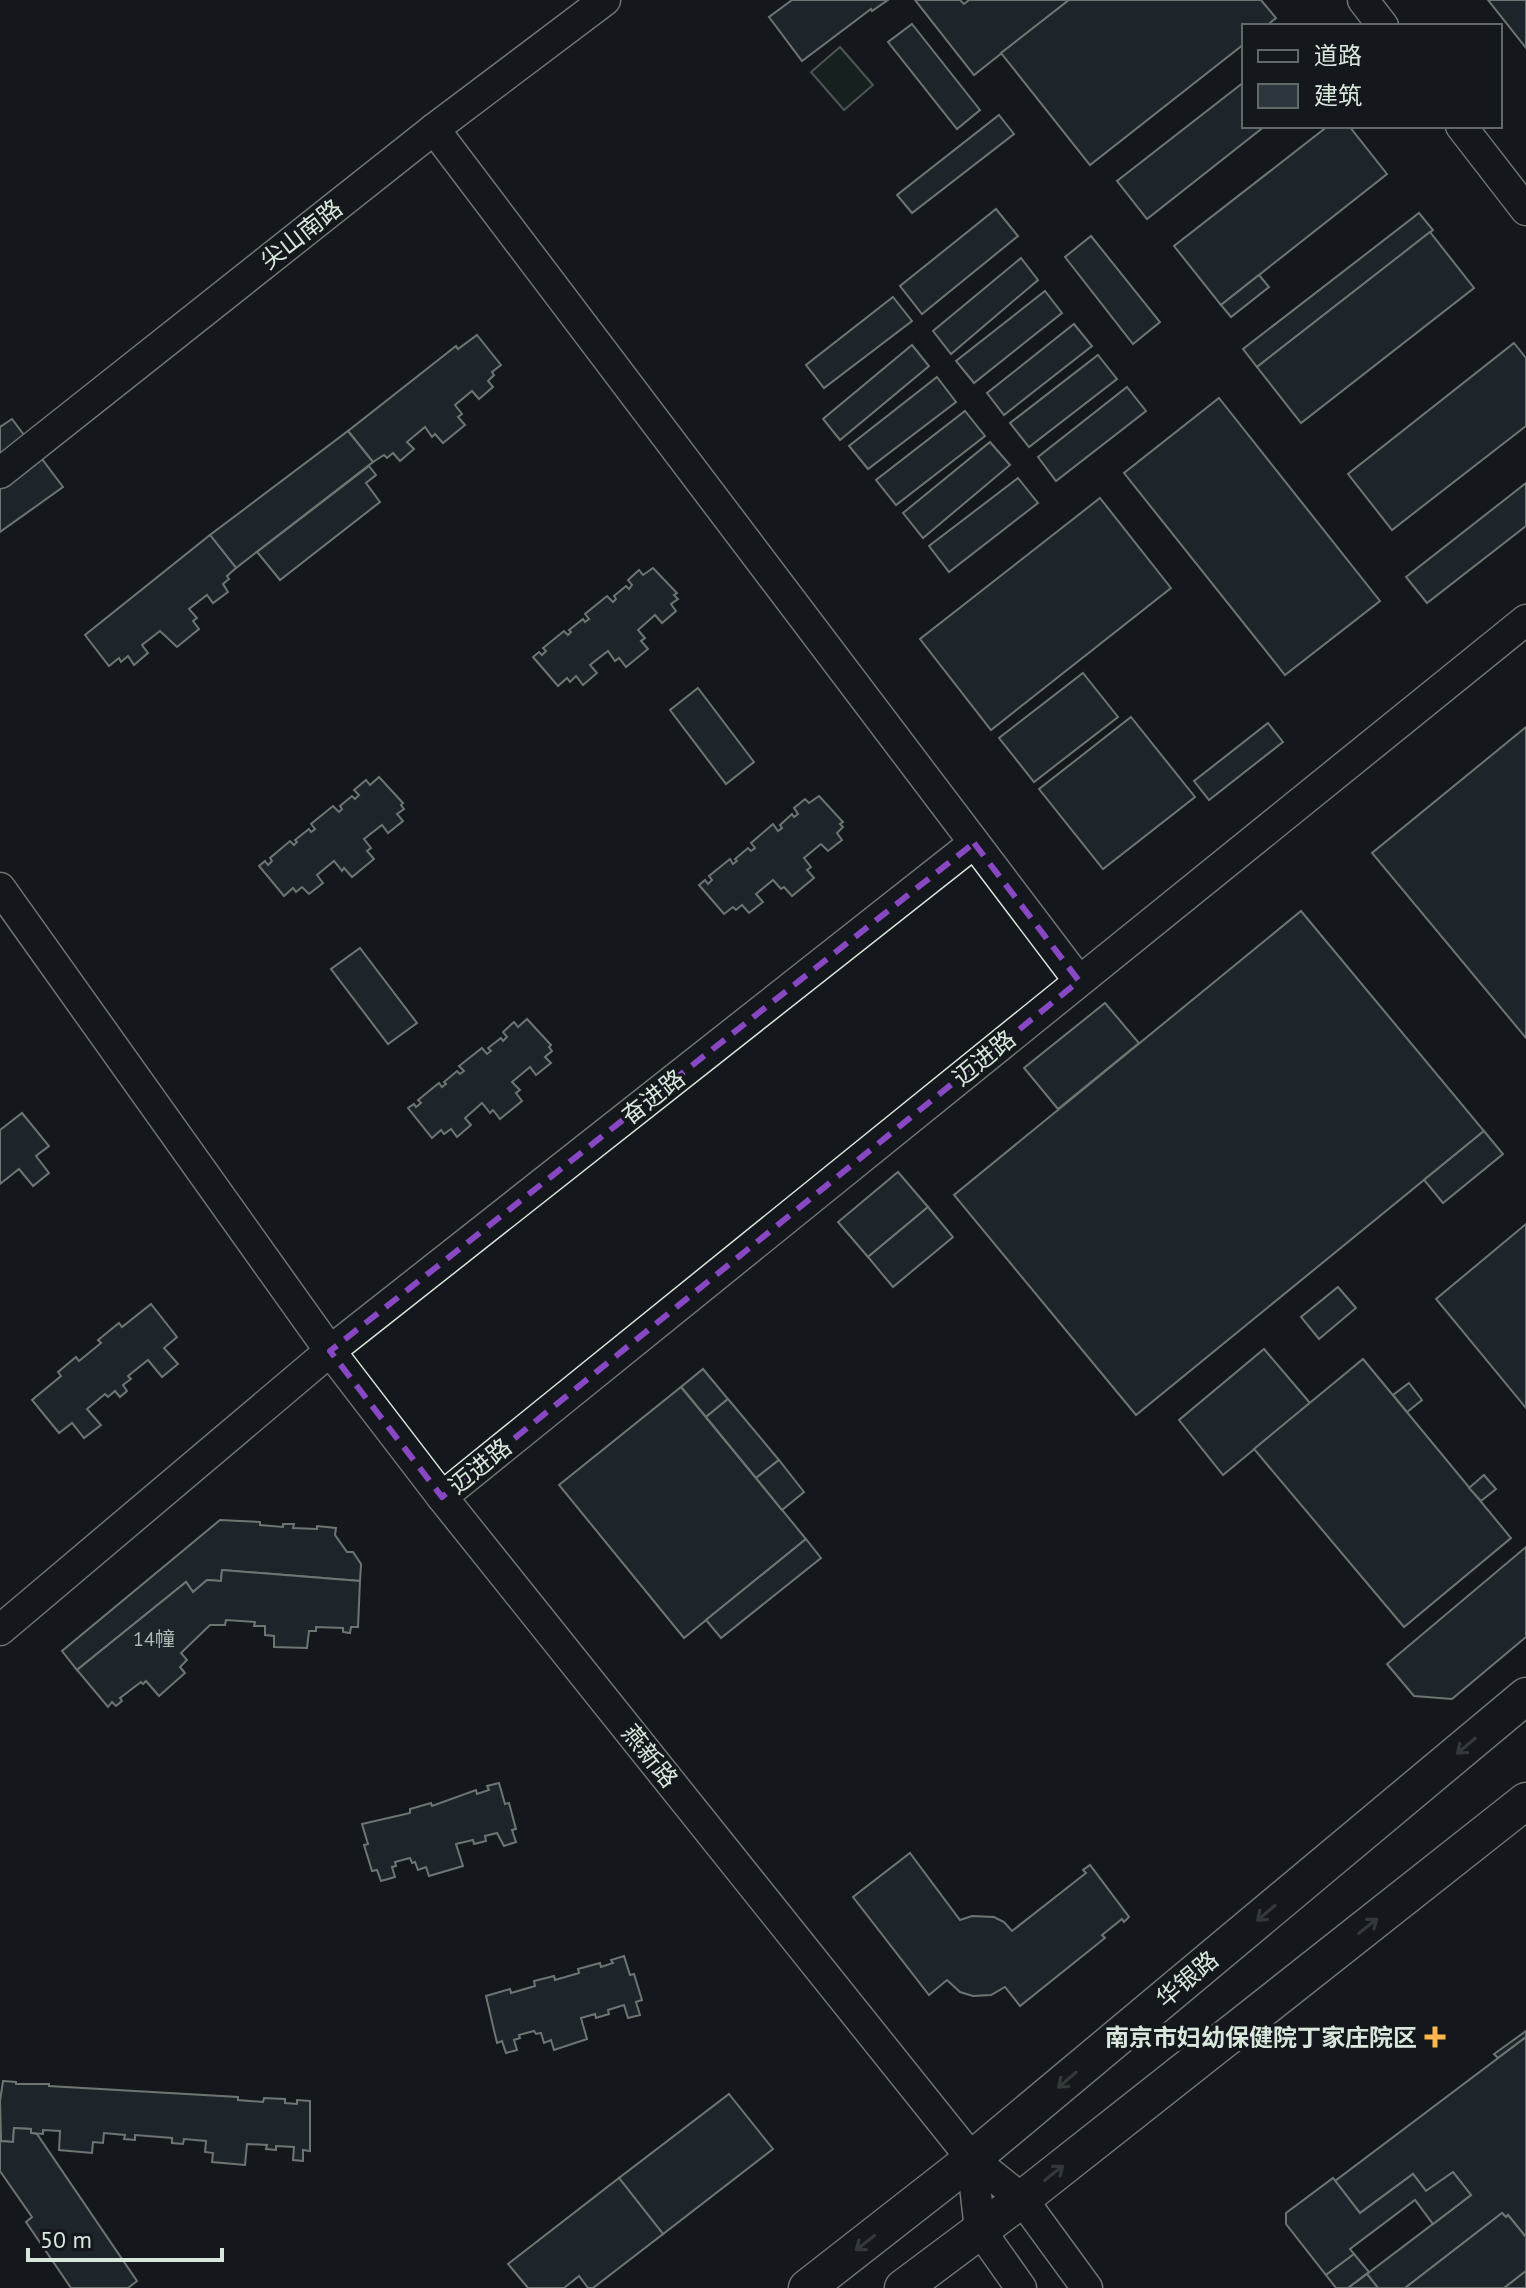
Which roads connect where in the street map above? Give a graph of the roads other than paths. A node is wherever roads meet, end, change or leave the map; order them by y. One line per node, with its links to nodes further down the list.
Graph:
1 (605, 0): 5 (street, 尖山南路)
2 (1363, 0): 3 (street)
3 (1381, 24)
4 (1463, 128): 6 (street)
5 (434, 129): 7 (street, 尖山南路); 9 (street)
6 (1526, 210)
7 (0, 473)
8 (1526, 620): 11 (street, 迈进路)
9 (974, 843): 11 (street); 12 (street, 奋进路)
10 (0, 888): 12 (street, 燕新路)
11 (1079, 981): 13 (street, 迈进路)
12 (330, 1351): 13 (street, 燕新路); 14 (street, 奋进路)
13 (442, 1497): 17 (street, 燕新路)
14 (0, 1630)
15 (1526, 1696): 17 (main road, 华银路, one-way to 17)
16 (1526, 1801): 18 (main road, one-way to 16)
17 (972, 2159): 18 (street, 燕新路); 19 (street); 20 (main road, 华银路, one-way to 20)
18 (1022, 2199): 19 (main road); 23 (street, 燕新路)
19 (980, 2230): 21 (main road); 22 (street)
20 (807, 2288)
21 (903, 2288)
22 (1021, 2288)
23 (1087, 2288)

